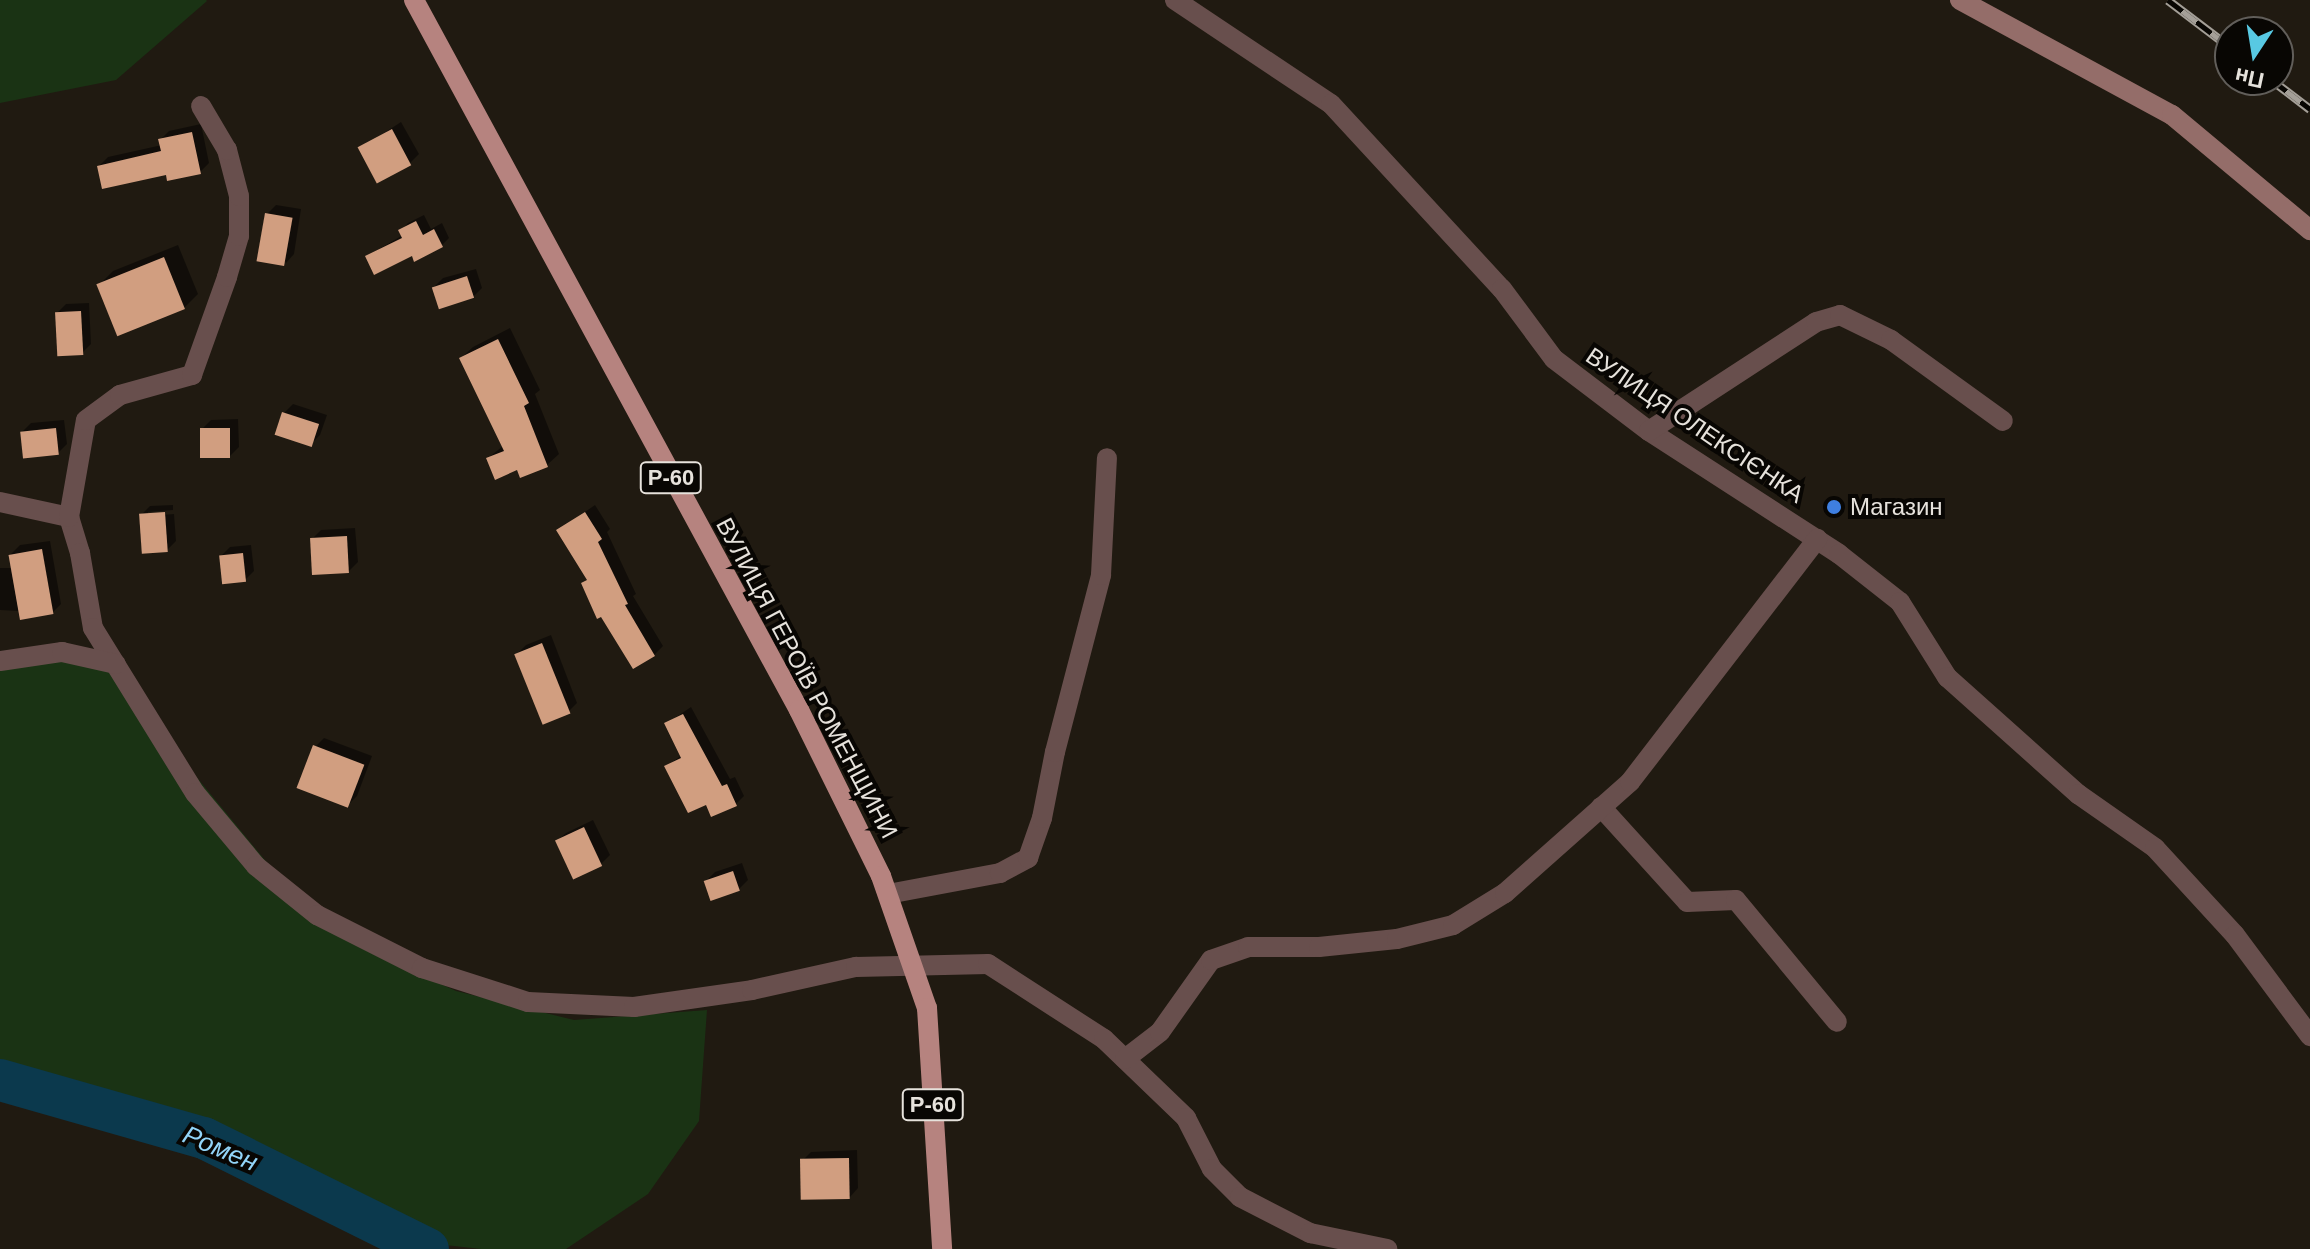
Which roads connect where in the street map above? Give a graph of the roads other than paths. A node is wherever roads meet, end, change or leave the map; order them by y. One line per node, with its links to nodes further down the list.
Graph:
1 (414, 0): 15 (main road, ВУЛИЦЯ ГЕРОЇВ РОМЕНЩИНИ / Р-60)
2 (1175, 0): 7 (street, ВУЛИЦЯ ОЛЕКСІЄНКА)
3 (1960, 0): 5 (main road)
4 (201, 106): 10 (street)
5 (2310, 230)
6 (2003, 421): 7 (street)
7 (1649, 431): 11 (street, ВУЛИЦЯ ОЛЕКСІЄНКА)
8 (1107, 458): 15 (street)
9 (0, 502): 10 (street)
10 (69, 517): 13 (street)
11 (1817, 539): 14 (street); 18 (street, ВУЛИЦЯ ОЛЕКСІЄНКА)
12 (0, 661): 13 (street)
13 (116, 664): 16 (street)
14 (1601, 807): 17 (street); 19 (street)
15 (888, 894): 16 (main road, ВУЛИЦЯ ГЕРОЇВ РОМЕНЩИНИ / Р-60)
16 (912, 964): 19 (street); 20 (main road, ВУЛИЦЯ ГЕРОЇВ РОМЕНЩИНИ / Р-60)
17 (1837, 1022)
18 (2310, 1036)
19 (1125, 1059): 21 (street)
20 (942, 1249)
21 (1387, 1249)

